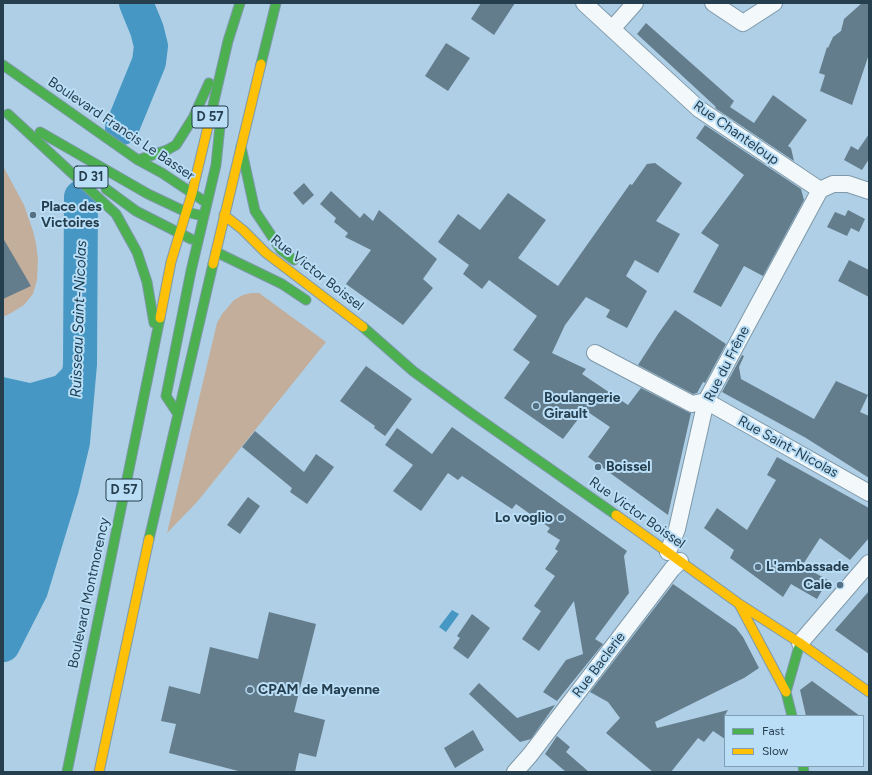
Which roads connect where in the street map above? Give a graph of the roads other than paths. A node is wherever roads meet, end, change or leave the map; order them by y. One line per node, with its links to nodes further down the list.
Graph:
1 (240, 3): 8 (main road, D 57)
2 (276, 3): 11 (main road, D 57)
3 (584, 3): 7 (street, Rue Chanteloup)
4 (635, 3): 7 (street)
5 (713, 3): 6 (street)
6 (774, 3)
7 (612, 29): 15 (street, Rue Chanteloup)
8 (228, 41): 12 (main road); 17 (main road, D 57); 19 (main road)
9 (3, 65): 12 (main road, Boulevard Francis Le Basser)
10 (5, 112): 13 (main road, D 31); 18 (main road); 25 (main road)
11 (241, 147): 19 (main road, D 57); 22 (main road)
12 (138, 160): 17 (main road, Boulevard Francis Le Basser)
13 (86, 174)
14 (99, 184): 20 (main road, D 31)
15 (820, 190): 16 (street); 29 (street, Rue du Frêne)
16 (869, 191)
17 (192, 193): 18 (main road, D 57); 19 (main road, Boulevard Francis Le Basser)
18 (186, 212): 19 (main road); 20 (main road, D 57)
19 (214, 213): 21 (main road, D 57); 21 (main road); 28 (main road, Rue Victor Boissel)
20 (179, 233): 21 (main road); 25 (main road, Boulevard Montmorency / D 57)
21 (207, 247): 23 (main road, Rue Victor Boissel); 30 (main road, D 57); 30 (main road)
22 (298, 263)
23 (316, 307)
24 (374, 323): 28 (main road)
25 (156, 334): 40 (main road, Boulevard Montmorency / D 57)
26 (362, 339): 28 (main road, Rue Victor Boissel)
27 (595, 352): 29 (street)
28 (392, 353): 32 (main road, Rue Victor Boissel)
29 (706, 401): 31 (street, Rue Saint-Nicolas); 32 (street, Rue du Frêne)
30 (178, 414): 41 (main road, D 57)
31 (869, 493)
32 (674, 556): 34 (main road, Rue Victor Boissel); 39 (street, Rue Baclerie)
33 (869, 563): 35 (street)
34 (738, 603): 35 (main road, Rue Victor Boissel); 36 (main road)
35 (800, 644): 36 (main road); 37 (main road, Rue Victor Boissel)
36 (786, 692): 38 (main road)
37 (869, 692)
38 (792, 715)
39 (517, 771)
40 (67, 772)
41 (99, 772)

